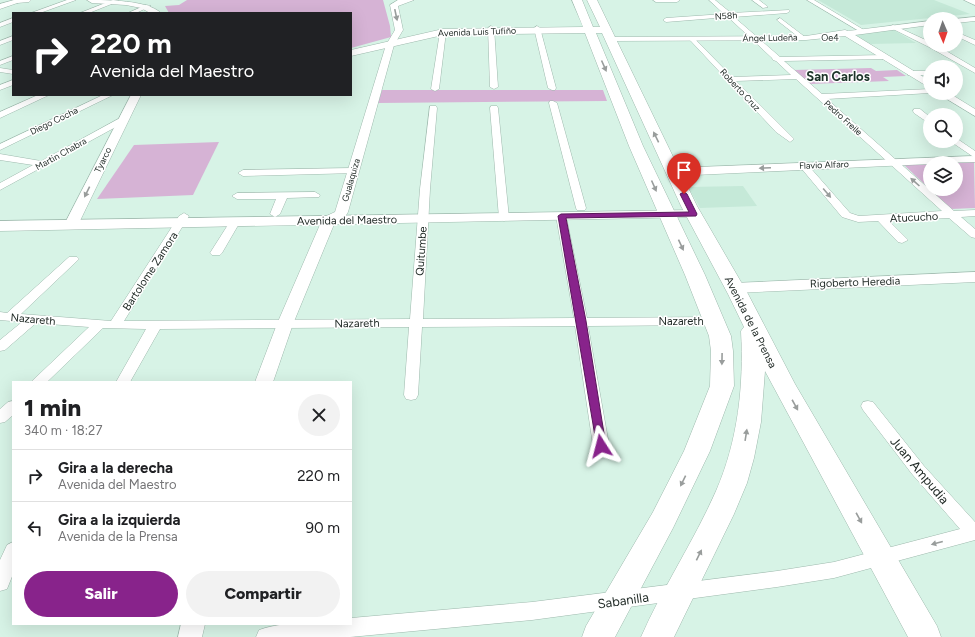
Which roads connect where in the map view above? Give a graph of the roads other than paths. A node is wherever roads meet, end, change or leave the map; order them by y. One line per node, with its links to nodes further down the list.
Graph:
1 (21, 0): 18 (main road)
2 (73, 0): 23 (street)
3 (92, 0): 4 (main road)
4 (97, 0): 16 (main road)
5 (131, 0): 26 (main road)
6 (410, 0): 49 (street, Gualaquiza, one-way to 49)
7 (577, 0): 38 (main road, Avenida de la Prensa)
8 (592, 0): 41 (main road, Avenida de la Prensa)
9 (656, 0): 10 (street)
10 (670, 0): 11 (street); 21 (street)
11 (677, 0)
12 (712, 0): 27 (street, Pedro Freile)
13 (755, 0): 20 (street)
14 (810, 0): 39 (street)
15 (968, 0): 17 (main road)
16 (116, 1): 19 (main road); 24 (street)
17 (975, 3)
18 (0, 6)
19 (148, 6): 25 (street); 26 (main road)
20 (764, 7)
21 (677, 8)
22 (787, 11): 27 (street, N58h)
23 (37, 12)
24 (86, 12)
25 (133, 12)
26 (161, 12)
27 (729, 16): 29 (street, N58h); 45 (street, Pedro Freile)
28 (12, 20): 33 (street)
29 (666, 20)
30 (780, 20): 46 (street)
31 (973, 20): 32 (street)
32 (963, 21)
33 (0, 24)
34 (923, 24): 35 (street, Ángel Ludeña)
35 (893, 27): 39 (street, Ángel Ludeña); 50 (street)
36 (491, 29): 37 (main road, Avenida Luis Tufiño); 40 (main road, Avenida Luis Tufiño); 49 (main road, Avenida Luis Tufiño); 69 (street)
37 (537, 29): 38 (main road, Avenida Luis Tufiño); 71 (street)
38 (587, 29): 41 (main road, Avenida Luis Tufiño); 104 (main road, Avenida de la Prensa, one-way to 104)
39 (860, 30): 42 (street, Ángel Ludeña)
40 (443, 32): 49 (main road, Avenida Luis Tufiño); 72 (street)
41 (606, 32): 48 (street, Ángel Ludeña); 97 (main road, Avenida de la Prensa, one-way to 41)
42 (845, 32): 46 (street, Ángel Ludeña); 47 (street)
43 (963, 37): 52 (street)
44 (12, 38): 51 (street)
45 (753, 38): 46 (street, Ángel Ludeña); 48 (street, Ángel Ludeña); 57 (street, Pedro Freile)
46 (804, 38): 47 (street, Oe4)
47 (855, 38): 55 (street)
48 (692, 39): 66 (street, Roberto Cruz)
49 (393, 42): 53 (main road, Avenida Luis Tufiño); 96 (street, Gualaquiza)
50 (923, 42)
51 (0, 43)
52 (975, 43)
53 (352, 51)
54 (942, 52): 60 (street)
55 (885, 57): 57 (street); 64 (street)
56 (12, 58): 58 (street)
57 (775, 58): 65 (street, Pedro Freile)
58 (0, 63)
59 (0, 70): 61 (street)
60 (975, 71): 63 (street)
61 (12, 72)
62 (923, 72): 64 (street)
63 (963, 72)
64 (911, 73): 67 (street)
65 (797, 77): 66 (street); 77 (street, Pedro Freile)
66 (730, 79): 87 (street, Roberto Cruz)
67 (923, 81)
68 (12, 82): 70 (street)
69 (494, 87)
70 (0, 88)
71 (552, 88)
72 (435, 89)
73 (923, 91): 77 (street)
74 (43, 96): 84 (street)
75 (107, 96): 89 (street, Diego Cocha)
76 (135, 96): 86 (street, Tyarco)
77 (819, 97): 93 (street, Pedro Freile)
78 (954, 100): 83 (street)
79 (553, 103): 103 (street)
80 (433, 108): 108 (street, Quitumbe)
81 (494, 108): 109 (street)
82 (917, 111): 85 (street)
83 (975, 113)
84 (0, 115)
85 (923, 116)
86 (122, 120): 94 (street, Martin Chabra); 117 (street, Tyarco, one-way to 117)
87 (790, 139)
88 (963, 146): 90 (street)
89 (0, 148)
90 (975, 155)
91 (0, 157): 94 (street)
92 (975, 159): 93 (street, Flavio Alfaro)
93 (893, 163): 95 (street, Flavio Alfaro); 110 (street, Pedro Freile, one-way to 93)
94 (43, 164): 99 (street, Martin Chabra)
95 (804, 166): 97 (street, Flavio Alfaro, one-way to 97); 114 (street, Atucucho, one-way to 114)
96 (353, 171): 98 (street); 111 (street, Gualaquiza)
97 (674, 172): 105 (main road, Avenida de la Prensa)
98 (243, 173)
99 (0, 187)
100 (315, 194): 101 (street)
101 (283, 195): 102 (street); 107 (street)
102 (237, 196)
103 (581, 208): 104 (main road, Avenida del Maestro); 109 (main road, Avenida del Maestro)
104 (665, 210): 105 (main road, Avenida del Maestro); 112 (main road, Avenida del Maestro); 125 (main road, Avenida de la Prensa, one-way to 125)
105 (691, 210): 125 (main road, Avenida de la Prensa)
106 (975, 213): 110 (street, Atucucho)
107 (275, 214): 111 (main road, Avenida del Maestro); 115 (main road, Avenida del Maestro)
108 (424, 214): 109 (main road, Avenida del Maestro); 111 (main road, Avenida del Maestro); 129 (street, Quitumbe)
109 (503, 214): 112 (main road, Avenida del Maestro)
110 (952, 215): 114 (street, Atucucho); 120 (street, Pedro Freile)
111 (335, 216): 118 (main road, Avenida del Maestro); 131 (street, Gualaquiza)
112 (561, 216): 128 (street)
113 (0, 218): 116 (main road, Avenida del Maestro)
114 (881, 218): 121 (street)
115 (182, 220): 117 (main road, Avenida del Maestro); 118 (main road, Avenida del Maestro); 132 (street, Bartolome Zamora)
116 (19, 222): 117 (main road, Avenida del Maestro); 119 (main road, Avenida del Maestro)
117 (72, 222)
118 (235, 222): 122 (street)
119 (0, 226)
120 (975, 236)
121 (902, 240)
122 (216, 254)
123 (73, 259): 126 (street)
124 (975, 277): 125 (main road, Rigoberto Heredia)
125 (735, 308): 128 (street, Nazareth); 138 (main road, Avenida de la Prensa); 139 (main road); 150 (main road, one-way to 150)
126 (5, 316): 127 (street, Nazareth)
127 (33, 319): 130 (street, Nazareth); 134 (street)
128 (581, 321): 129 (street, Nazareth); 144 (street)
129 (417, 323): 131 (street, Nazareth); 140 (street, Quitumbe)
130 (100, 324): 132 (street, Nazareth); 135 (street)
131 (285, 324): 133 (street, Nazareth); 137 (street, Gualaquiza)
132 (115, 325): 133 (street, Nazareth)
133 (155, 325): 136 (street)
134 (0, 347)
135 (39, 381)
136 (124, 381)
137 (264, 381)
138 (783, 384): 139 (main road); 147 (main road, Avenida de la Prensa, one-way to 147)
139 (754, 386): 149 (main road, one-way to 139)
140 (411, 395)
141 (868, 406): 145 (street, Juan Ampudia)
142 (12, 407): 143 (street)
143 (0, 418)
144 (601, 446)
145 (974, 533): 147 (street, Sabanilla, one-way to 147)
146 (12, 553): 148 (street)
147 (882, 559): 149 (street, Sabanilla); 156 (main road, Avenida de la Prensa)
148 (0, 583)
149 (682, 590): 150 (street, Sabanilla); 155 (main road)
150 (619, 601): 153 (street, Sabanilla); 154 (main road)
151 (193, 625): 152 (street)
152 (190, 637)
153 (266, 637)
154 (598, 637)
155 (658, 637)
156 (925, 637)

